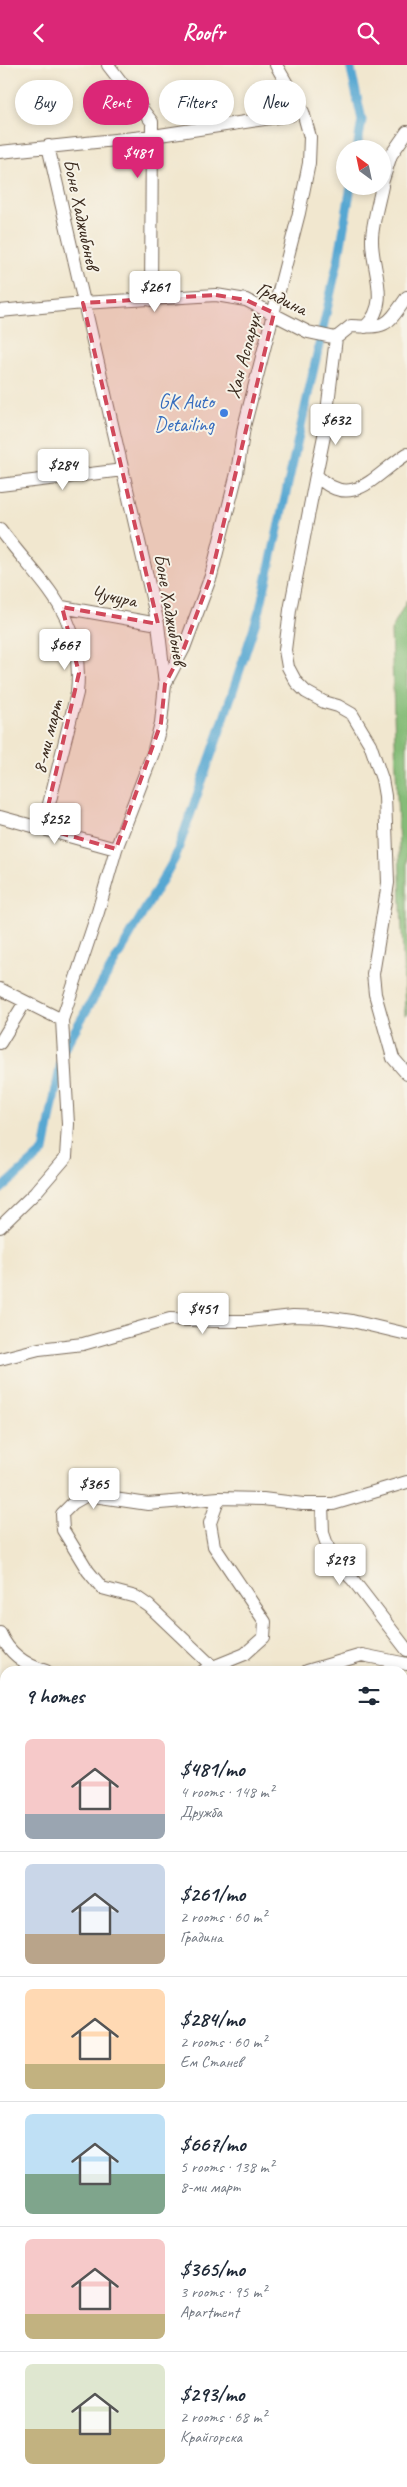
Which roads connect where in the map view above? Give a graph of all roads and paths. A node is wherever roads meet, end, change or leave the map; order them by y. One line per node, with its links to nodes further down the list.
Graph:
1 (108, 65): 5 (street)
2 (276, 65): 14 (street, Хан Аспарух)
3 (244, 122): 5 (street)
4 (407, 132): 8 (street)
5 (152, 136): 6 (street); 11 (street)
6 (48, 146): 7 (street); 12 (street, Боне Хаджибонев)
7 (0, 152)
8 (391, 155)
9 (380, 195): 15 (street)
10 (407, 297): 15 (street)
11 (151, 299): 12 (street, Градина); 14 (street, Градина)
12 (83, 303): 13 (street, Градина); 18 (street, Боне Хаджибонев)
13 (0, 311)
14 (274, 313): 16 (street, Градина); 24 (street, Хан Аспарух)
15 (365, 327): 16 (street)
16 (336, 338): 19 (street)
17 (407, 454): 19 (street)
18 (123, 470): 20 (street); 23 (street, Боне Хаджибонев)
19 (316, 475): 32 (street)
20 (0, 485)
21 (0, 529): 22 (street, 8-ми март)
22 (62, 607): 23 (street, Чучура); 26 (street, 8-ми март)
23 (158, 624): 24 (street, Боне Хаджибонев)
24 (165, 684): 27 (street, Боне Хаджибонев)
25 (0, 817): 26 (street)
26 (43, 828): 27 (street)
27 (116, 849): 30 (street, Боне Хаджибонев)
28 (0, 989): 29 (street)
29 (25, 1002): 30 (street); 31 (street)
30 (62, 1020): 33 (street, Боне Хаджибонев)
31 (0, 1043)
32 (407, 1074)
33 (0, 1227)
34 (407, 1334): 35 (street)
35 (0, 1359)
36 (407, 1482): 38 (street)
37 (219, 1498): 38 (street); 43 (street); 44 (street)
38 (322, 1504): 40 (street)
39 (0, 1633): 42 (street)
40 (407, 1650)
41 (407, 1664): 45 (street)
42 (34, 1666)
43 (204, 1666)
44 (217, 1666)
45 (324, 1666)

